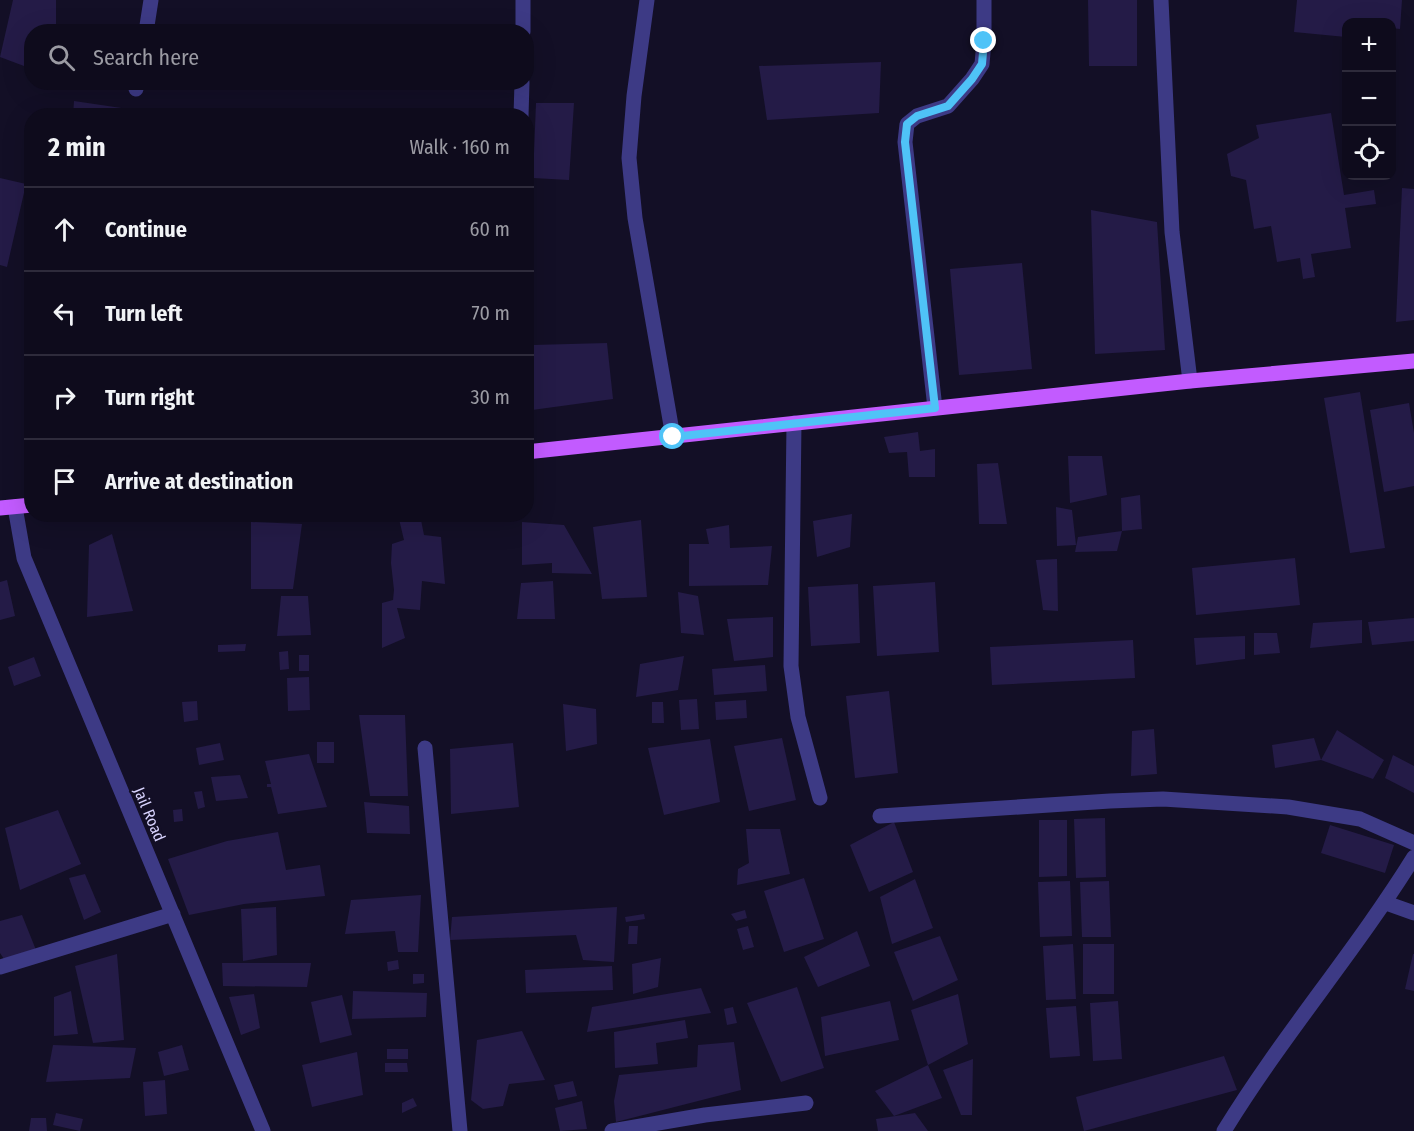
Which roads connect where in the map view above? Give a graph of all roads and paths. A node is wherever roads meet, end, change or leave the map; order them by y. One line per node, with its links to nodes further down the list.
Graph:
1 (151, 0): 6 (street)
2 (523, 0): 7 (street)
3 (647, 0): 14 (street)
4 (984, 0): 12 (street)
5 (1161, 0): 11 (street)
6 (147, 24)
7 (523, 24)
8 (522, 90): 9 (street)
9 (521, 108)
10 (1414, 361): 11 (main road)
11 (1190, 381): 12 (main road)
12 (935, 408): 13 (main road)
13 (794, 423): 14 (main road); 19 (street)
14 (673, 437): 15 (main road)
15 (534, 451)
16 (24, 506): 17 (main road)
17 (7, 508): 25 (street, Jail Road)
18 (425, 748): 29 (street)
19 (820, 798)
20 (880, 816): 21 (street)
21 (1414, 843)
22 (1414, 857): 23 (street)
23 (1386, 903): 24 (street); 31 (street)
24 (1414, 913)
25 (172, 914): 26 (street); 28 (street, Jail Road)
26 (0, 968)
27 (806, 1103): 30 (street)
28 (263, 1131)
29 (460, 1131)
30 (612, 1131)
31 (1224, 1131)

